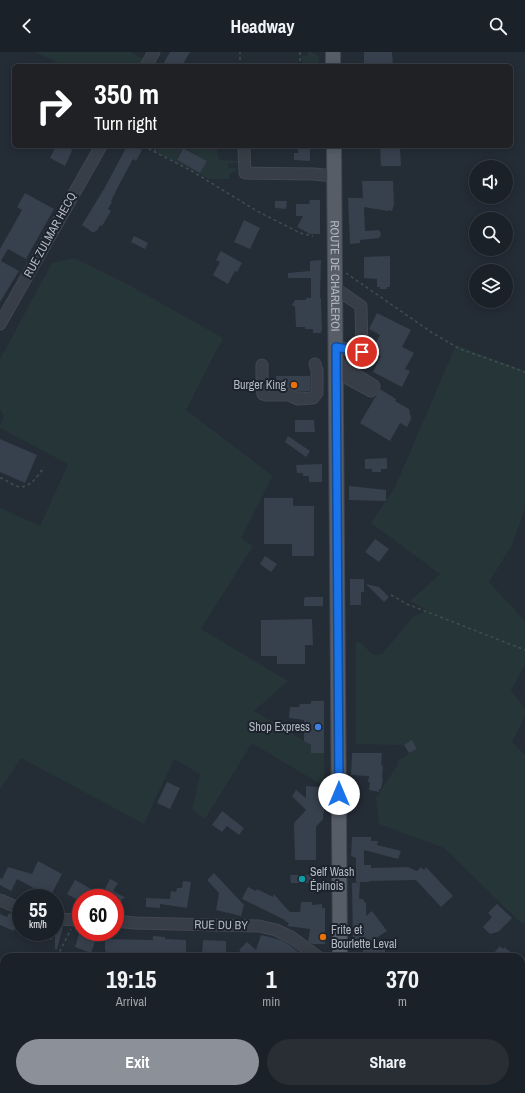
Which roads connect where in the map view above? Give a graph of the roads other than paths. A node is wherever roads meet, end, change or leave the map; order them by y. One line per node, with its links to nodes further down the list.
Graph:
1 (154, 52): 3 (street)
2 (333, 52): 4 (main road)
3 (147, 64)
4 (333, 64)
5 (100, 148): 10 (street, RUE ZULMAR HECQ)
6 (334, 148): 8 (main road, ROUTE DE CHARLEROI)
7 (244, 149): 8 (street)
8 (334, 176): 9 (main road, ROUTE DE CHARLEROI)
9 (335, 288): 11 (main road, ROUTE DE CHARLEROI); 11 (street)
10 (0, 324)
11 (336, 347): 18 (main road, ROUTE DE CHARLEROI)
12 (315, 364): 13 (street)
13 (262, 365)
14 (0, 900): 15 (street)
15 (12, 905)
16 (124, 922): 17 (street, RUE DU BY)
17 (313, 953)
18 (340, 953)

